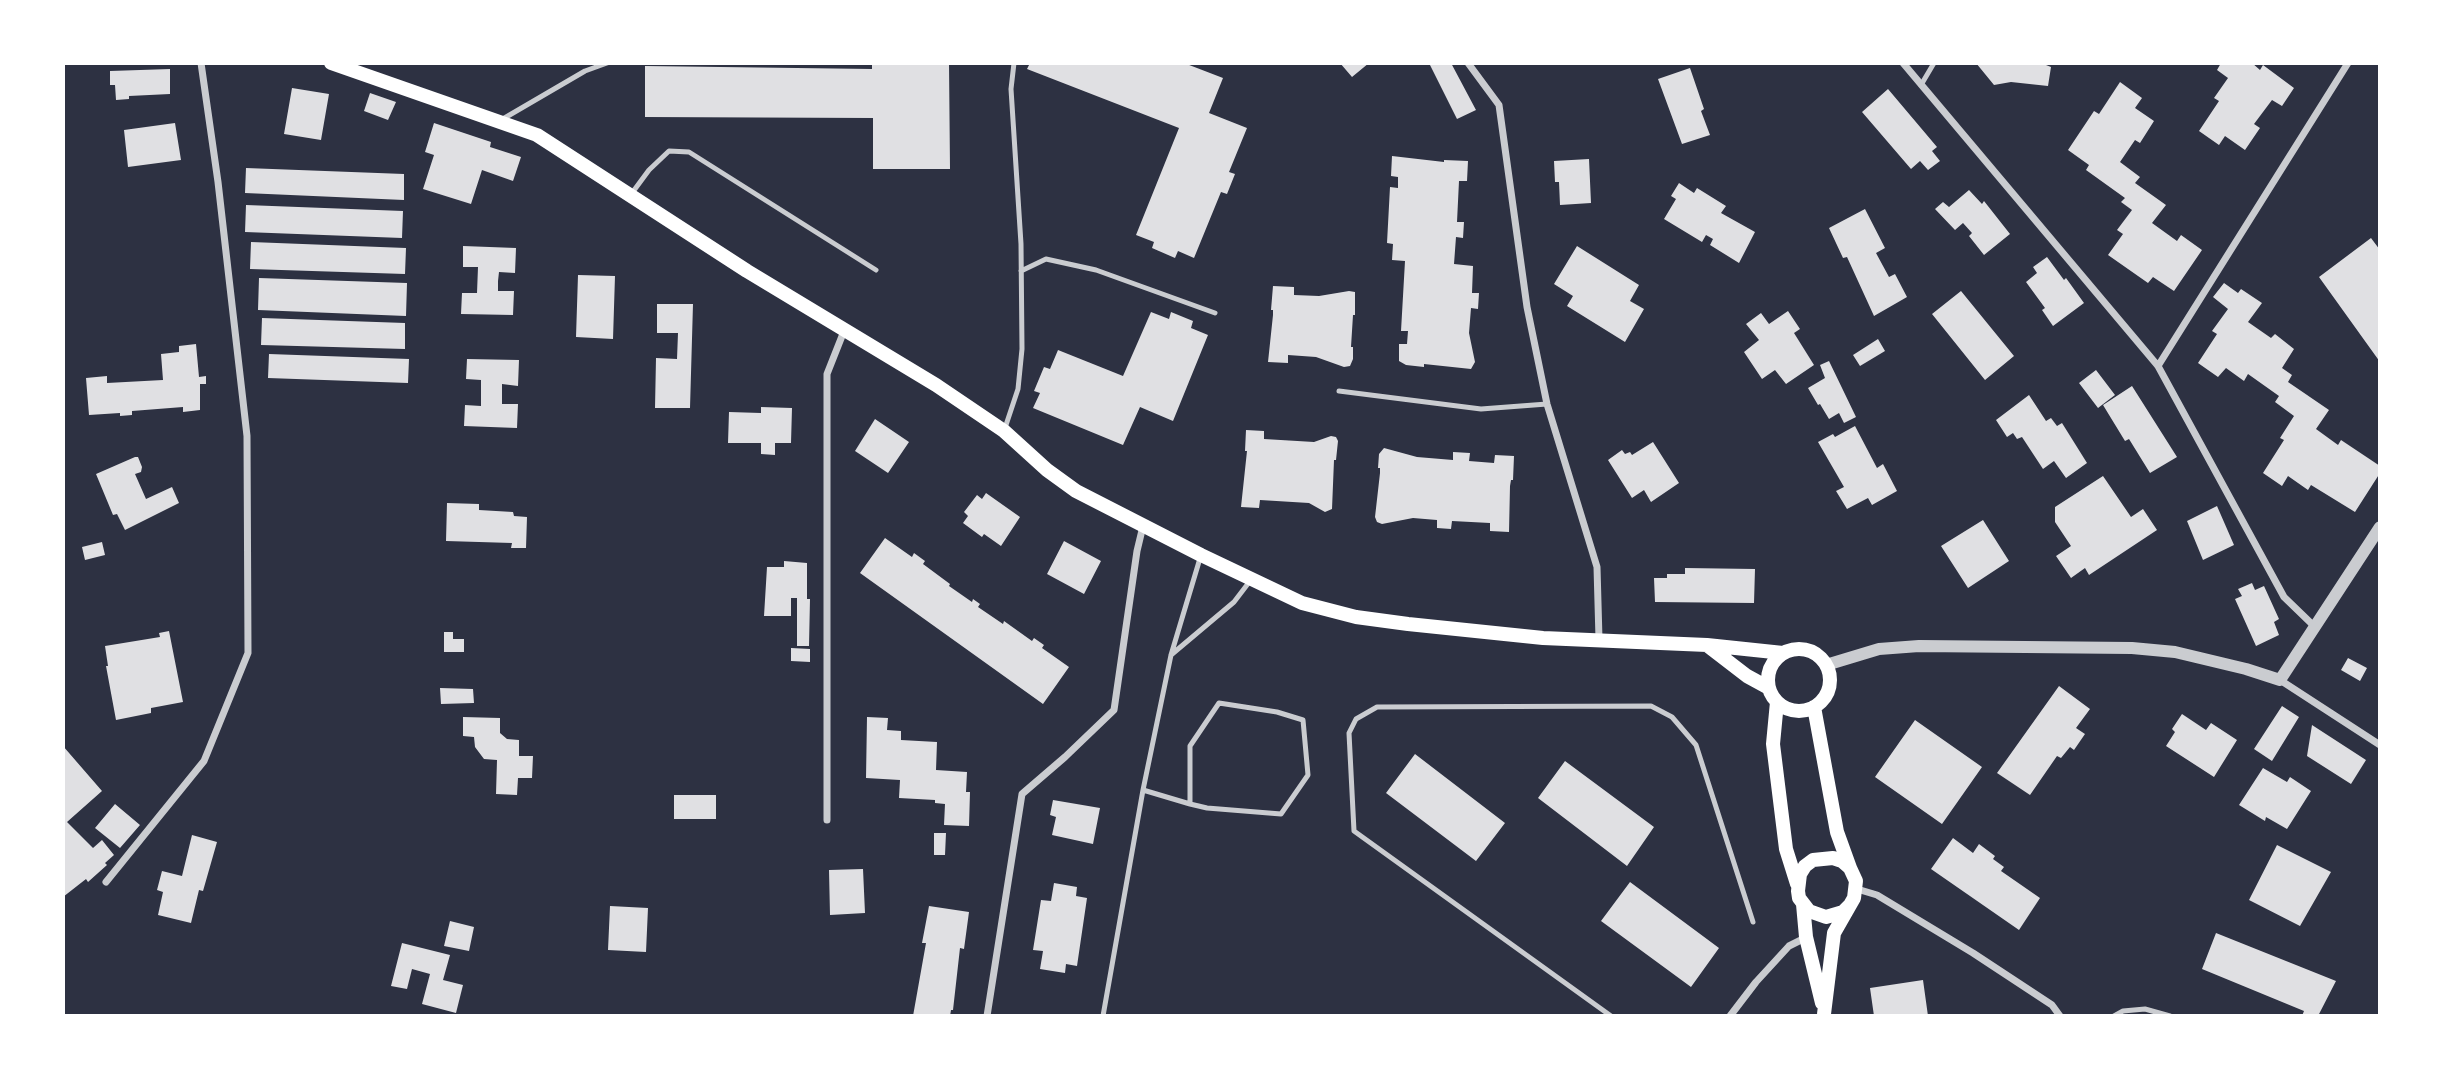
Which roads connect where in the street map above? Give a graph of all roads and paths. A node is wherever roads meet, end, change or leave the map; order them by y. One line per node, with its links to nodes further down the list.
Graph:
1 (201, 63): 39 (street)
2 (333, 63): 10 (main road)
3 (607, 63): 10 (lane)
4 (1014, 63): 13 (lane)
5 (1468, 63): 18 (street)
6 (1903, 63): 9 (street)
7 (1934, 63): 9 (lane)
8 (2348, 63): 16 (street)
9 (1921, 85): 16 (street)
10 (499, 121): 11 (main road)
11 (630, 195): 12 (lane); 15 (main road)
12 (876, 270)
13 (1021, 271): 14 (lane); 19 (lane)
14 (1215, 313)
15 (844, 331): 19 (main road); 37 (street)
16 (2158, 366): 24 (street)
17 (1339, 391): 18 (lane)
18 (1547, 404): 25 (street)
19 (1003, 431): 20 (main road)
20 (1143, 525): 22 (main road); 48 (street)
21 (2380, 527): 24 (street)
22 (1201, 555): 23 (main road); 28 (lane)
23 (1251, 579): 25 (main road); 28 (lane)
24 (2314, 626): 30 (street)
25 (1599, 639): 26 (main road)
26 (1707, 645): 27 (main road); 31 (main road)
27 (1783, 653): 29 (main road); 31 (main road)
28 (1171, 655): 35 (lane)
29 (1826, 665): 30 (street); 33 (main road)
30 (2280, 680): 34 (street)
31 (1769, 688): 32 (main road)
32 (1777, 702): 33 (main road); 40 (main road)
33 (1814, 707): 38 (main road)
34 (2380, 745)
35 (1143, 790): 36 (lane); 49 (lane)
36 (1190, 804): 36 (lane)
37 (827, 820)
38 (1850, 867): 40 (main road); 41 (main road)
39 (106, 882)
40 (1797, 884): 42 (main road)
41 (1857, 889): 43 (main road); 53 (street)
42 (1803, 904): 43 (main road); 45 (main road)
43 (1849, 906): 47 (main road)
44 (1752, 922): 46 (lane)
45 (1806, 937): 47 (main road); 52 (street)
46 (1601, 1009): 50 (lane); 51 (lane)
47 (1825, 1015)
48 (987, 1016)
49 (1103, 1016)
50 (1596, 1016)
51 (1611, 1016)
52 (1730, 1016)
53 (2060, 1016)
54 (2114, 1016): 55 (lane)
55 (2170, 1016)

